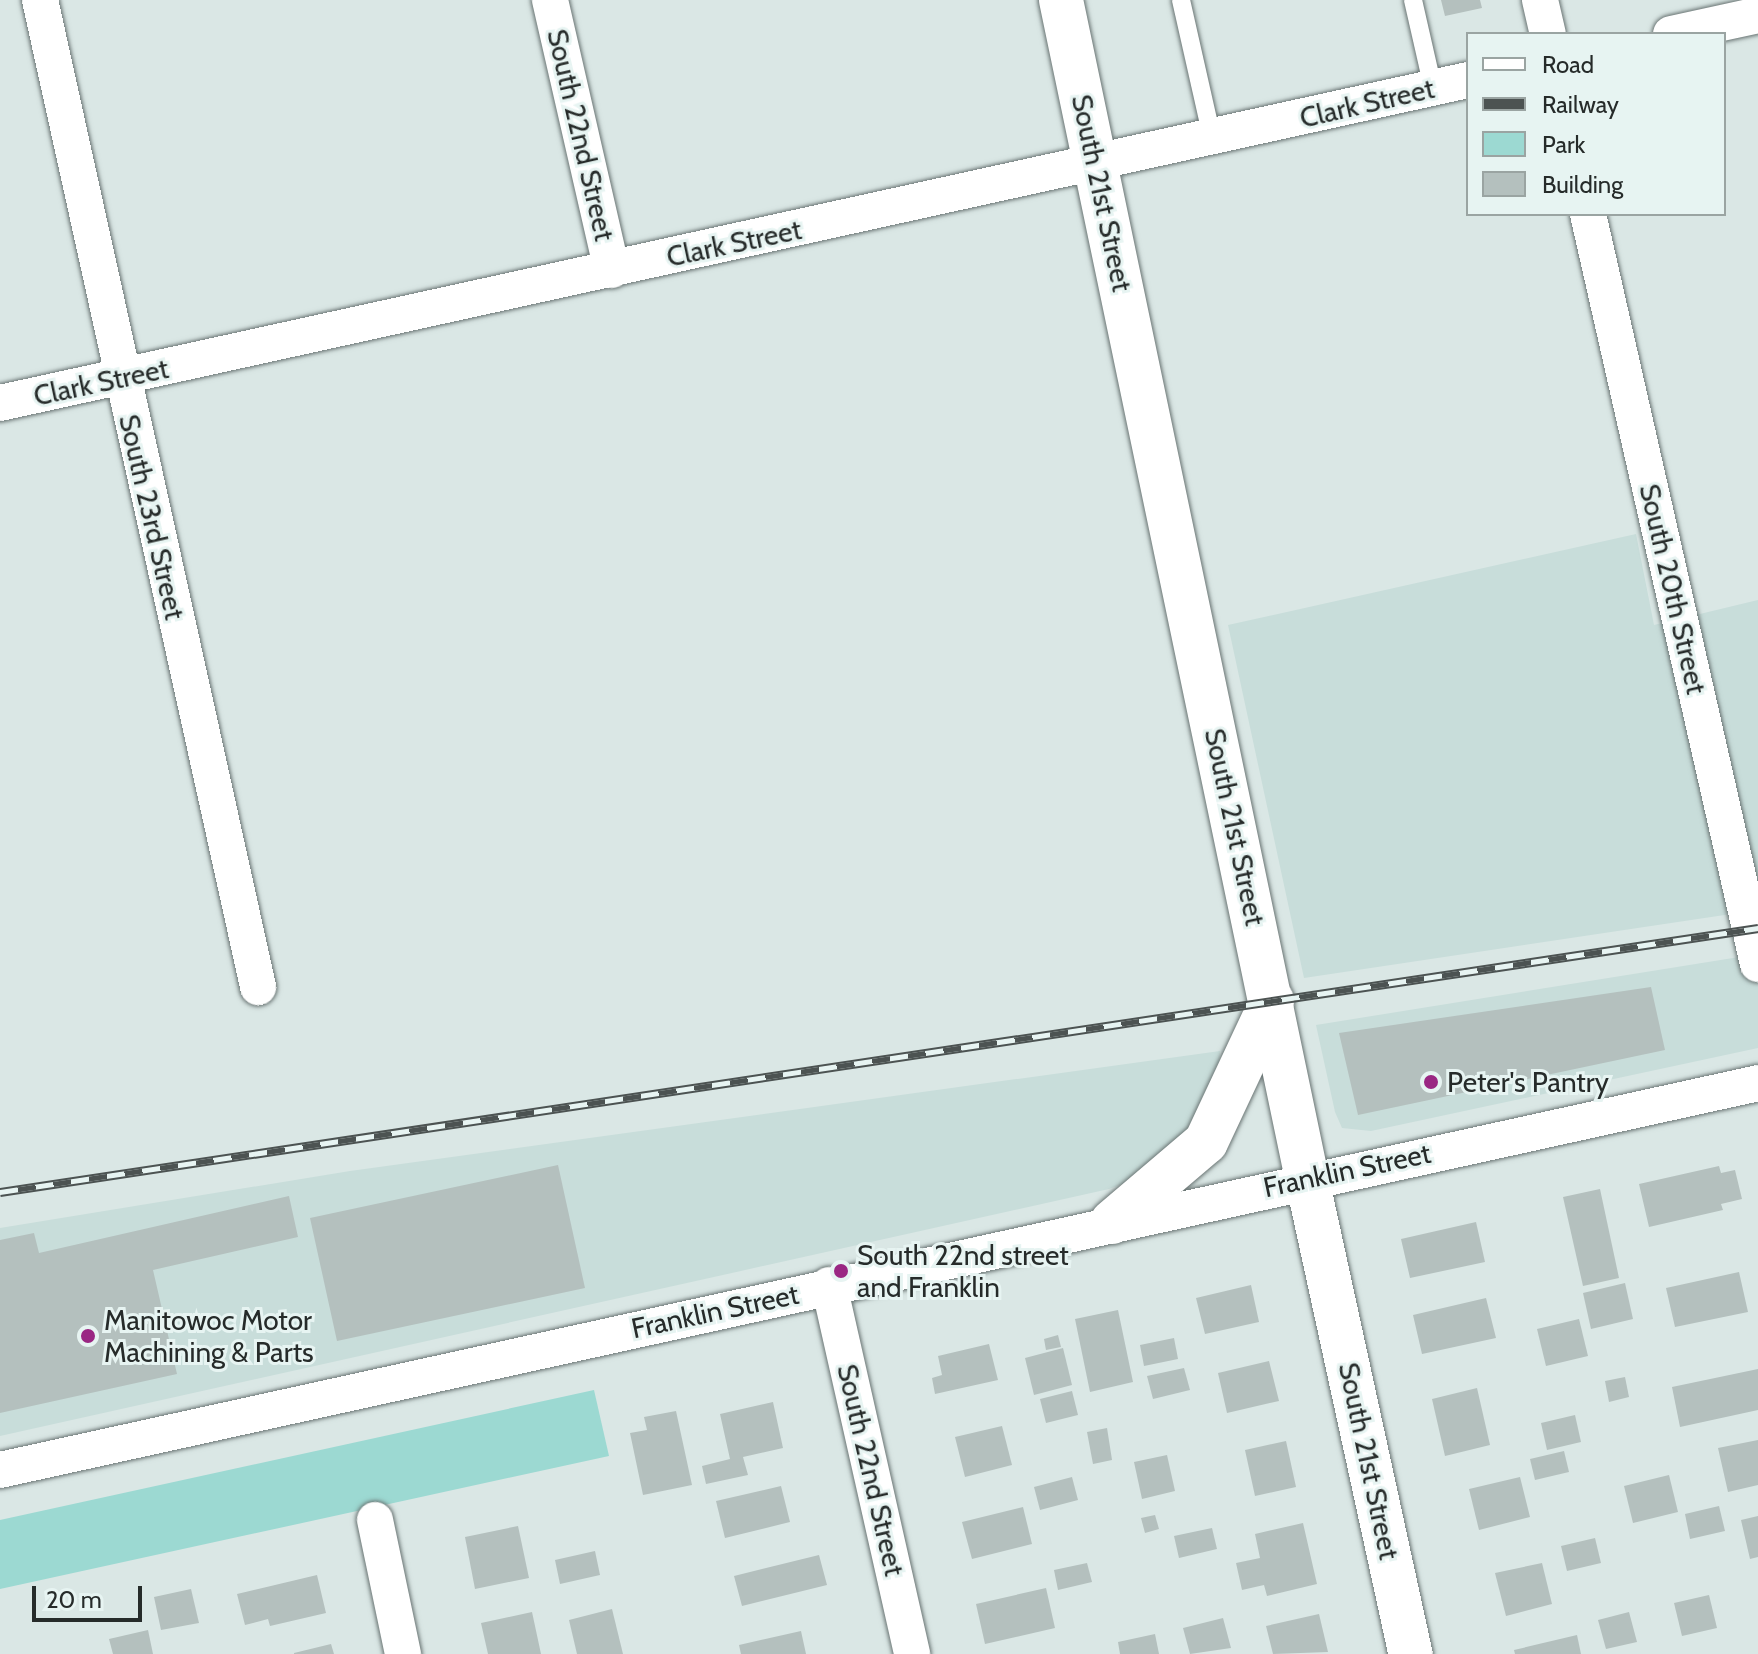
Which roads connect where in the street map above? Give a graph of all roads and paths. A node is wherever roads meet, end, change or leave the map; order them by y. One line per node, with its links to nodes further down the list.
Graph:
1 (40, 0): 16 (street, South 23rd Street)
2 (550, 0): 15 (street, South 22nd Street)
3 (1061, 0): 13 (main road, South 21st Street)
4 (1181, 0): 12 (lane)
5 (1413, 0): 11 (lane)
6 (1540, 0): 8 (street)
7 (1758, 15): 9 (street)
8 (1548, 32)
9 (1680, 32)
10 (1466, 80): 11 (street, Clark Street)
11 (1433, 88): 12 (street, Clark Street)
12 (1212, 138): 13 (street, Clark Street)
13 (1096, 164): 15 (street, Clark Street); 20 (main road, South 21st Street)
14 (1588, 216): 18 (street, South 20th Street)
15 (612, 270): 16 (street, Clark Street)
16 (120, 378): 17 (street, Clark Street); 19 (street, South 23rd Street)
17 (0, 403)
18 (1758, 964)
19 (258, 987)
20 (1272, 1001): 22 (main road, South 21st Street); 23 (main road)
21 (1758, 1083): 22 (street, Franklin Street)
22 (1307, 1179): 23 (street, Franklin Street); 29 (main road, South 21st Street)
23 (1112, 1222): 24 (street, Franklin Street)
24 (829, 1285): 25 (street, Franklin Street); 28 (street, South 22nd Street)
25 (0, 1470)
26 (375, 1520): 27 (street)
27 (403, 1654)
28 (912, 1654)
29 (1411, 1654)

